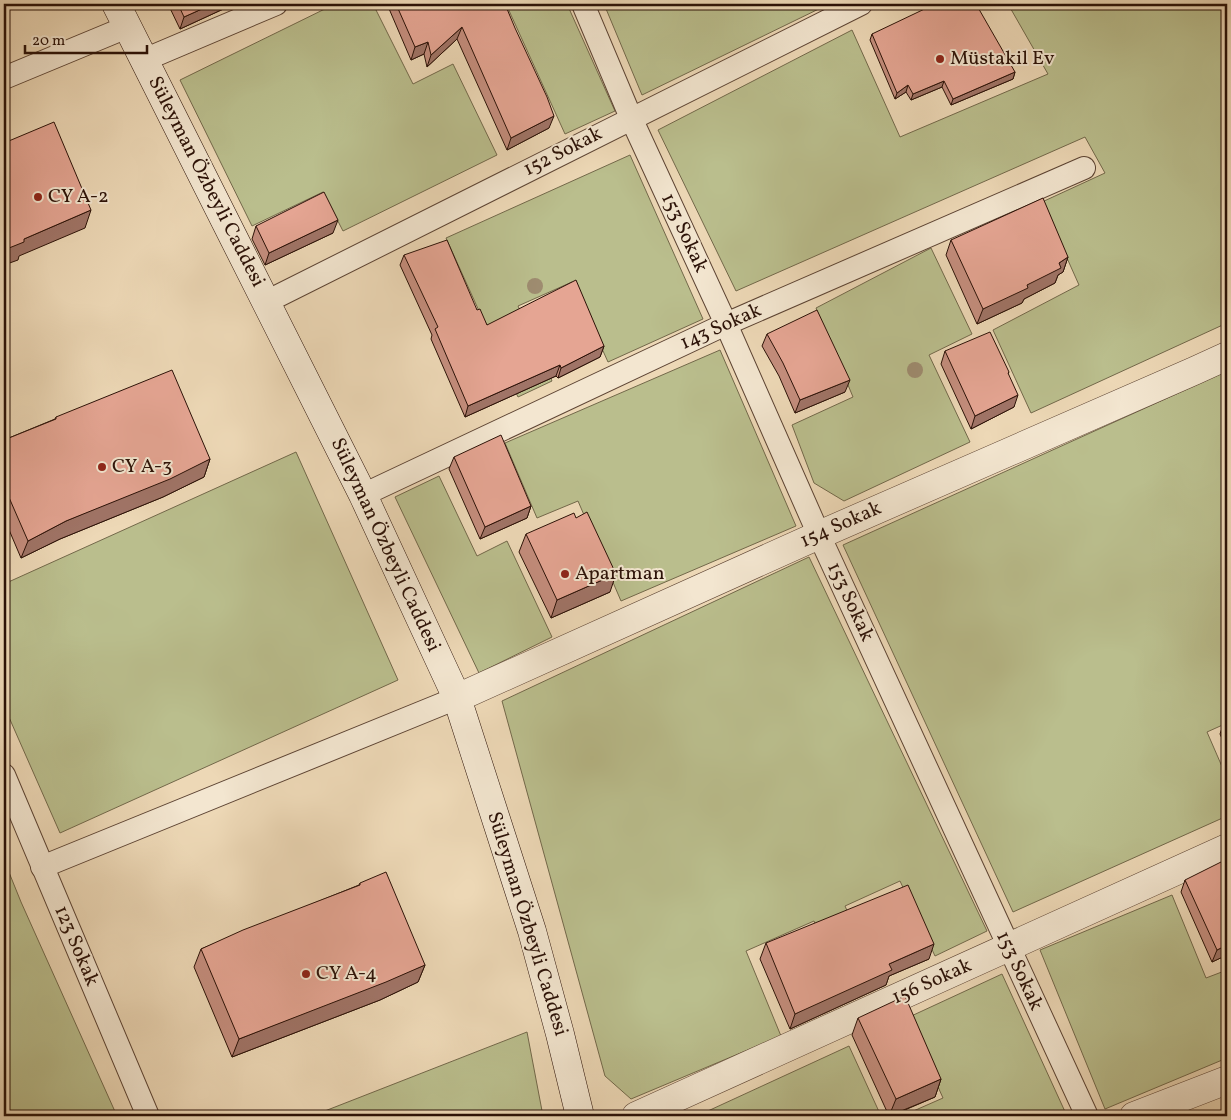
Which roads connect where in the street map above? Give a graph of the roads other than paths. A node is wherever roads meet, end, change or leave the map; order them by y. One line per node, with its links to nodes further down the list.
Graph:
1 (276, 4): 5 (lane)
2 (583, 4): 7 (lane, 153 Sokak)
3 (861, 4): 7 (lane, 152 Sokak)
4 (121, 15): 5 (street, Süleyman Özbeyli Caddesi); 6 (lane)
5 (144, 60): 9 (street, Süleyman Özbeyli Caddesi)
6 (4, 78)
7 (631, 118): 9 (lane, 152 Sokak); 10 (lane, 153 Sokak)
8 (1084, 168): 10 (lane, 143 Sokak)
9 (266, 302): 12 (street, Süleyman Özbeyli Caddesi)
10 (726, 324): 12 (lane, 143 Sokak); 13 (lane, 153 Sokak)
11 (1227, 356): 13 (street, 154 Sokak)
12 (363, 494): 14 (street, Süleyman Özbeyli Caddesi)
13 (819, 535): 14 (street, 154 Sokak); 18 (lane, 153 Sokak)
14 (457, 698): 17 (lane); 21 (street, Süleyman Özbeyli Caddesi)
15 (4, 775): 17 (lane, 123 Sokak)
16 (1227, 848): 18 (street, 156 Sokak)
17 (42, 867): 20 (lane, 123 Sokak)
18 (1009, 948): 22 (street, 156 Sokak); 23 (lane, 153 Sokak)
19 (1227, 1080): 24 (street)
20 (148, 1116)
21 (580, 1116)
22 (636, 1116)
23 (1087, 1116)
24 (1134, 1116)

